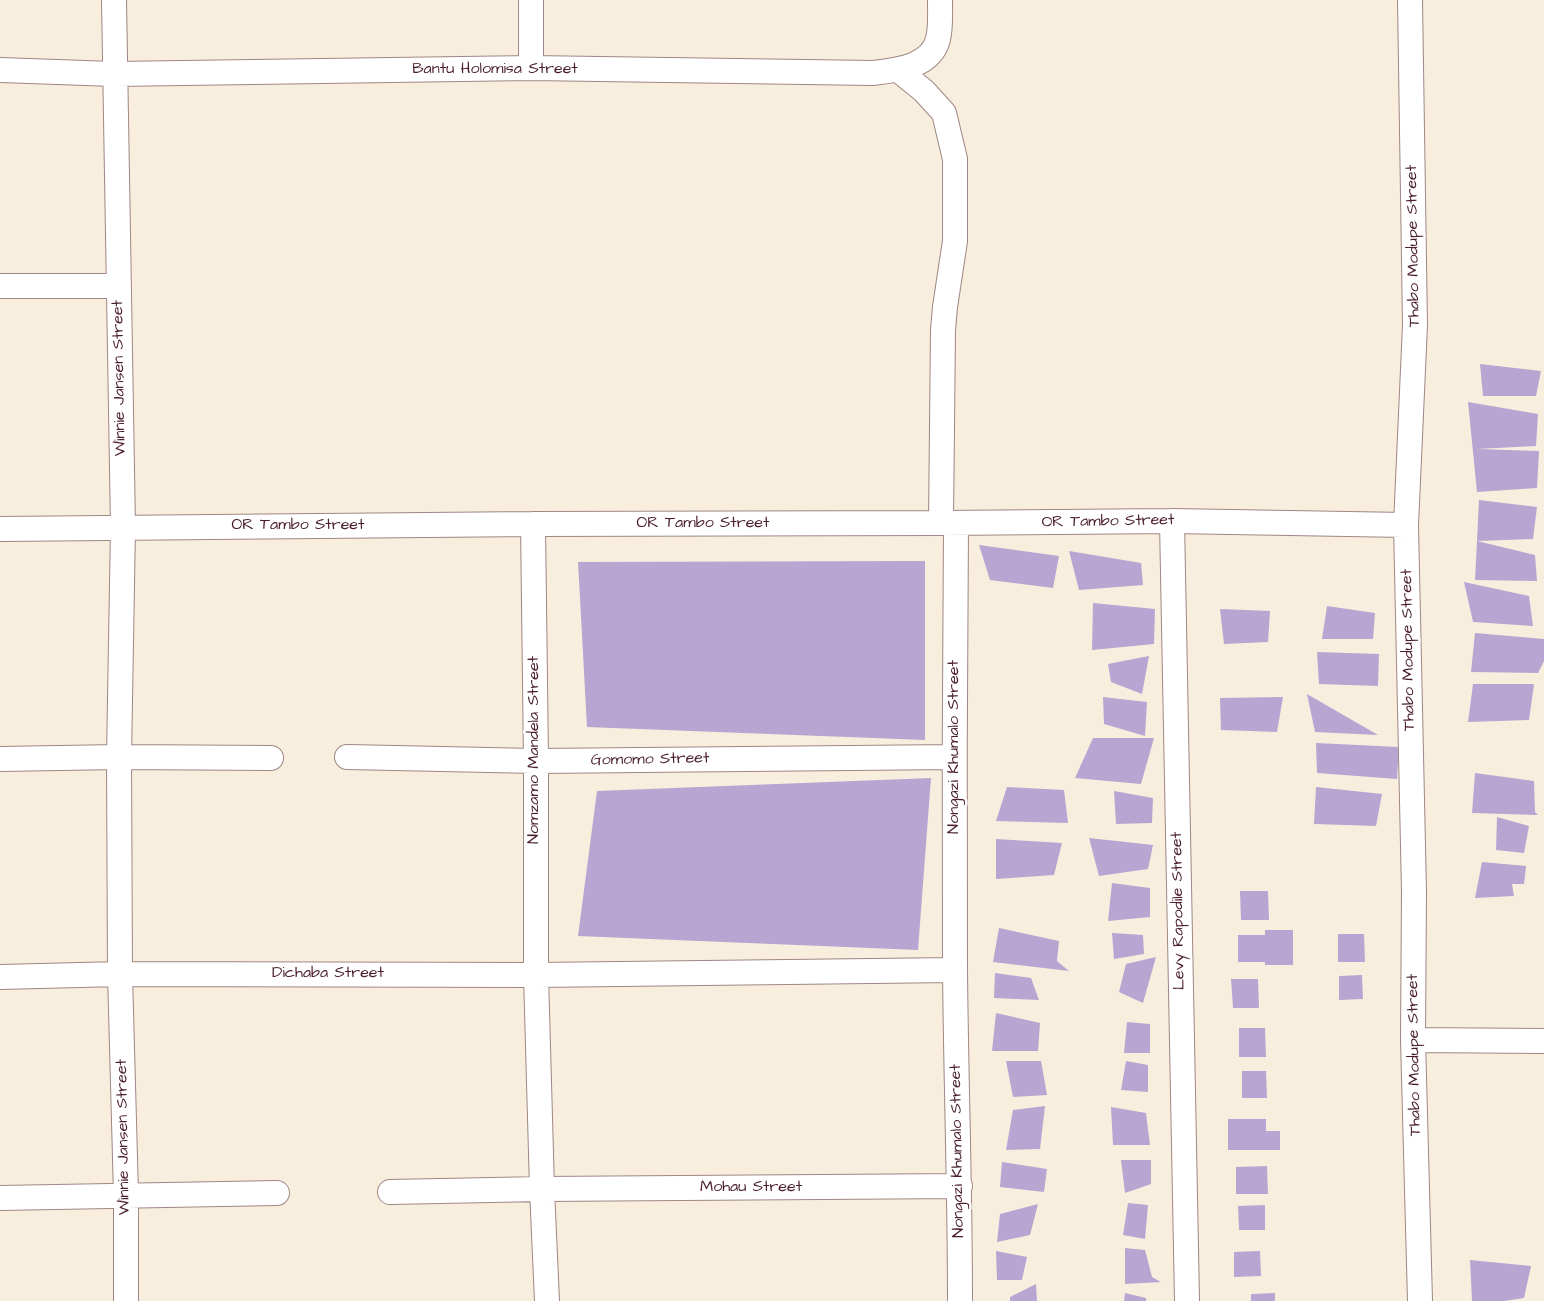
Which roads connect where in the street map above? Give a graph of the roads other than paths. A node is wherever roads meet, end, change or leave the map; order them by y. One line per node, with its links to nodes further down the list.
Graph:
1 (114, 0): 8 (street, Winnie Jansen Street)
2 (532, 0): 5 (street)
3 (940, 0): 7 (street, Bantu Holomisa Street)
4 (1410, 0): 14 (street, Thabo Modupe Street)
5 (532, 68): 7 (street, Bantu Holomisa Street); 8 (street, Bantu Holomisa Street)
6 (0, 70): 8 (street, Bantu Holomisa Street)
7 (898, 70): 12 (street, Nongazi Khumalo Street)
8 (114, 74): 10 (street, Winnie Jansen Street)
9 (0, 286): 10 (street)
10 (118, 286): 15 (street, Winnie Jansen Street)
11 (1172, 521): 12 (street, OR Tambo Street); 14 (street, OR Tambo Street); 38 (street, Levy Rapodile Street)
12 (949, 523): 13 (street, OR Tambo Street); 19 (street, Nongazi Khumalo Street)
13 (533, 524): 15 (street, OR Tambo Street); 22 (street, Nomzamo Mandela Street)
14 (1406, 525): 27 (street, Thabo Modupe Street)
15 (123, 527): 16 (street, OR Tambo Street); 17 (street, Winnie Jansen Street)
16 (0, 528)
17 (119, 757): 20 (street); 21 (street); 24 (street, Winnie Jansen Street)
18 (347, 757): 22 (street, Gomomo Street)
19 (954, 757): 22 (street, Gomomo Street); 23 (street, Nongazi Khumalo Street)
20 (271, 758)
21 (0, 759)
22 (536, 761): 25 (street, Nomzamo Mandela Street)
23 (955, 970): 25 (street); 29 (street, Nongazi Khumalo Street)
24 (120, 974): 25 (street, Dichaba Street); 26 (street); 33 (street, Winnie Jansen Street)
25 (536, 975): 30 (street, Nomzamo Mandela Street)
26 (0, 978)
27 (1414, 1040): 28 (street); 39 (street, Thabo Modupe Street)
28 (1544, 1041)
29 (960, 1186): 30 (street, Mohau Street); 37 (street, Nongazi Khumalo Street)
30 (542, 1189): 32 (street); 36 (street, Nomzamo Mandela Street)
31 (277, 1192): 33 (street)
32 (390, 1192)
33 (126, 1195): 34 (street); 35 (street, Winnie Jansen Street)
34 (0, 1198)
35 (126, 1301)
36 (547, 1301)
37 (960, 1301)
38 (1187, 1301)
39 (1420, 1301)

